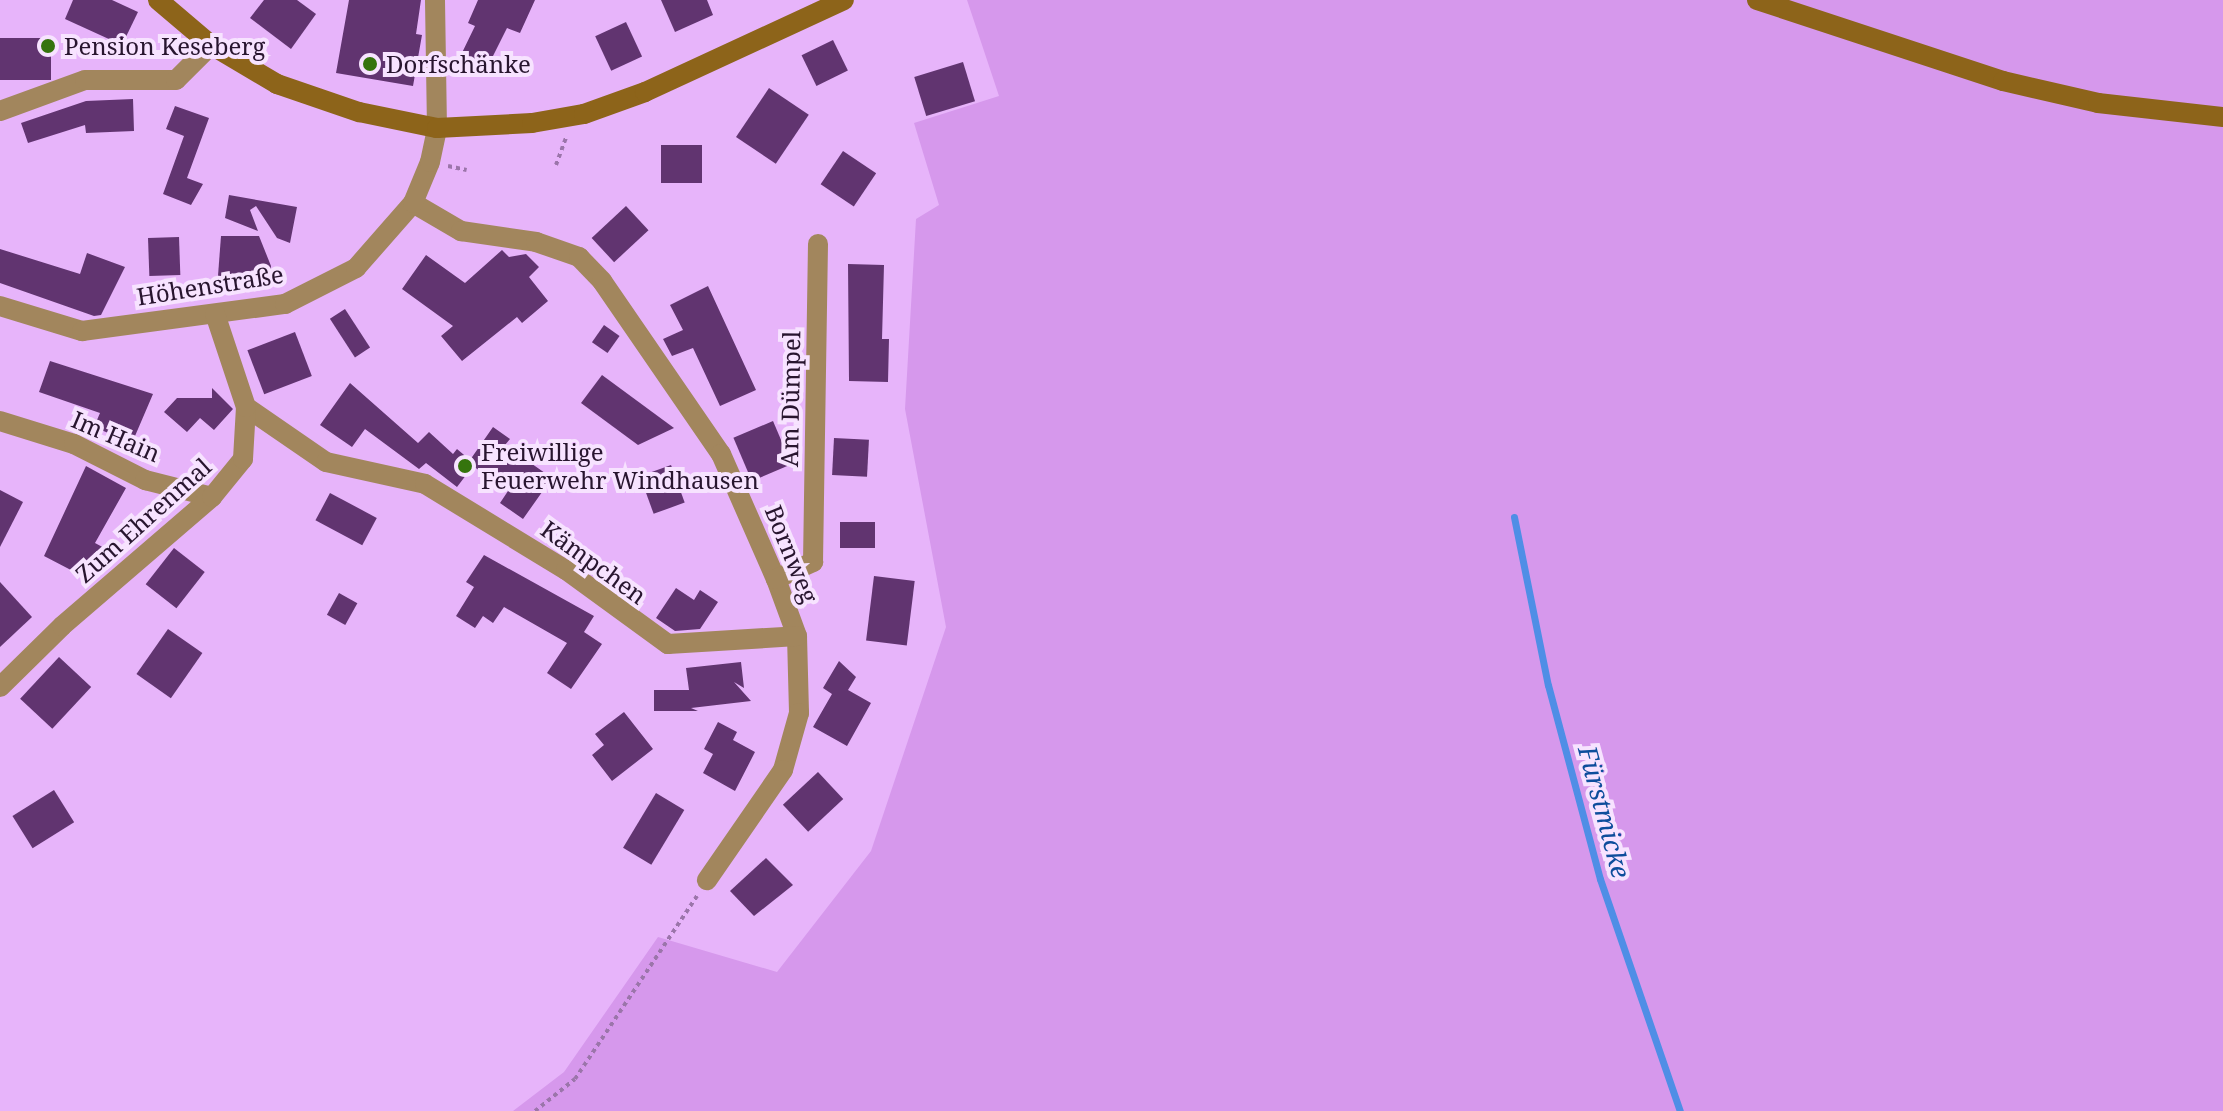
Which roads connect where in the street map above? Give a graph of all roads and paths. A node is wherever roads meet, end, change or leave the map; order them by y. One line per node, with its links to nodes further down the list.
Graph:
1 (158, 0): 5 (main road)
2 (435, 0): 8 (street, Höhenstraße)
3 (844, 0): 8 (main road)
4 (1757, 0): 7 (main road)
5 (211, 45): 6 (street); 8 (main road)
6 (0, 111)
7 (2223, 117)
8 (437, 128): 9 (street, Höhenstraße)
9 (413, 203): 12 (street, Höhenstraße); 16 (street, Bornweg)
10 (818, 244): 16 (street, Am Dümpel)
11 (0, 306): 12 (street, Höhenstraße)
12 (215, 314): 13 (street, Zum Ehrenmal)
13 (246, 407): 15 (street, Zum Ehrenmal); 17 (street, Kämpchen)
14 (0, 421): 15 (street, Im Hain)
15 (212, 497): 18 (street, Zum Ehrenmal)
16 (776, 579): 17 (street, Bornweg)
17 (797, 636): 19 (street, Bornweg)
18 (0, 687)
19 (707, 880): 20 (path)
20 (535, 1111)

